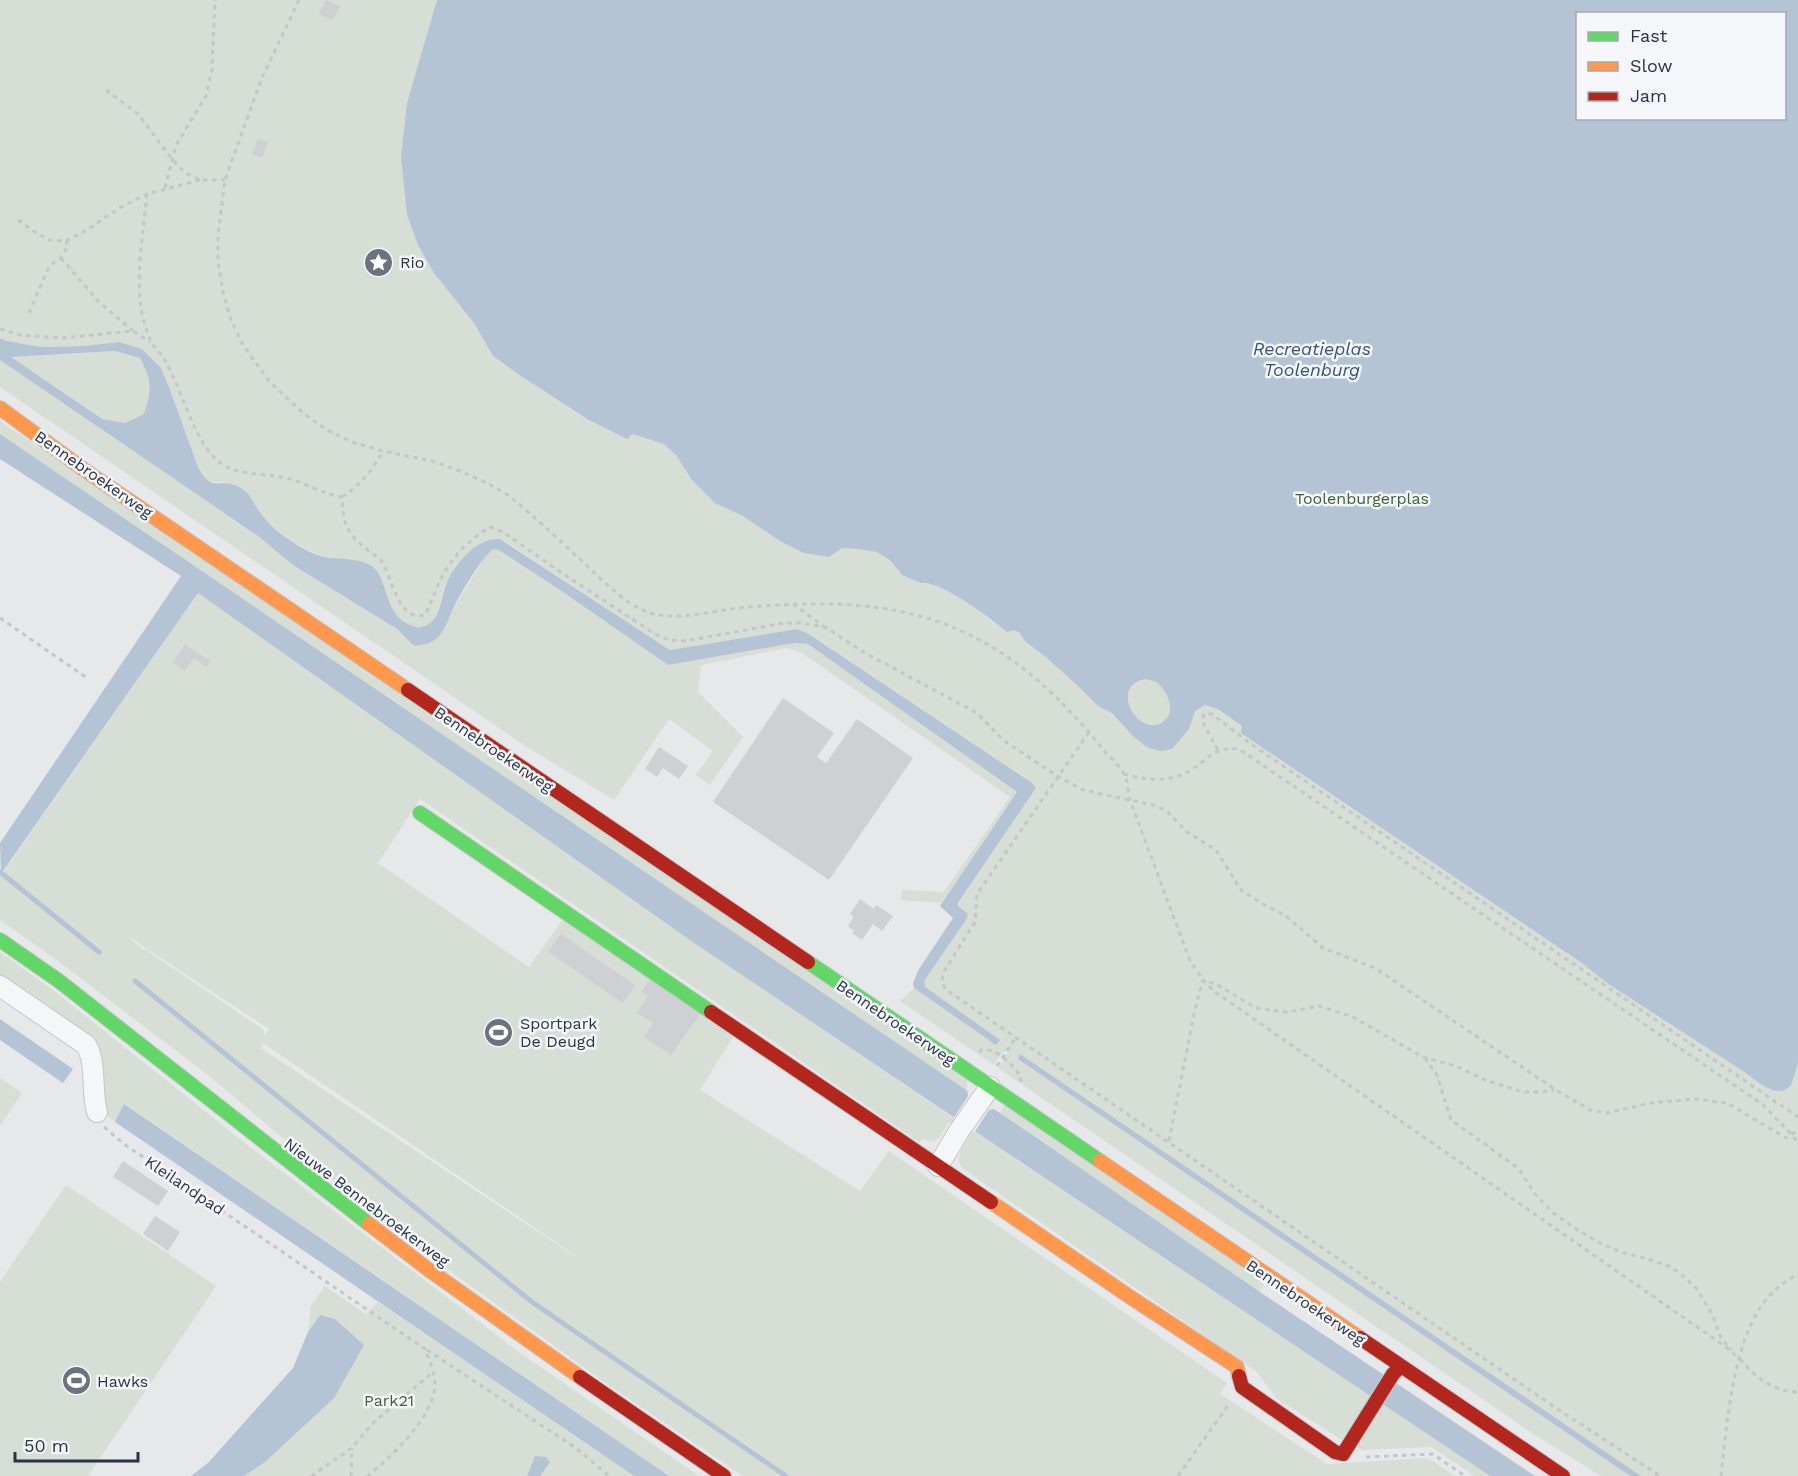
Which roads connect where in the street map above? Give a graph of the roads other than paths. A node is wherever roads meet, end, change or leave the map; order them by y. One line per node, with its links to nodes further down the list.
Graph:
1 (0, 408): 5 (street, Bennebroekerweg)
2 (420, 813): 7 (street)
3 (0, 940): 9 (street, Nieuwe Bennebroekerweg)
4 (0, 986): 6 (street)
5 (990, 1084): 7 (street); 8 (street, Bennebroekerweg)
6 (97, 1112)
7 (938, 1166): 8 (street)
8 (1397, 1370): 10 (street, Bennebroekerweg)
9 (724, 1476)
10 (1563, 1476)

